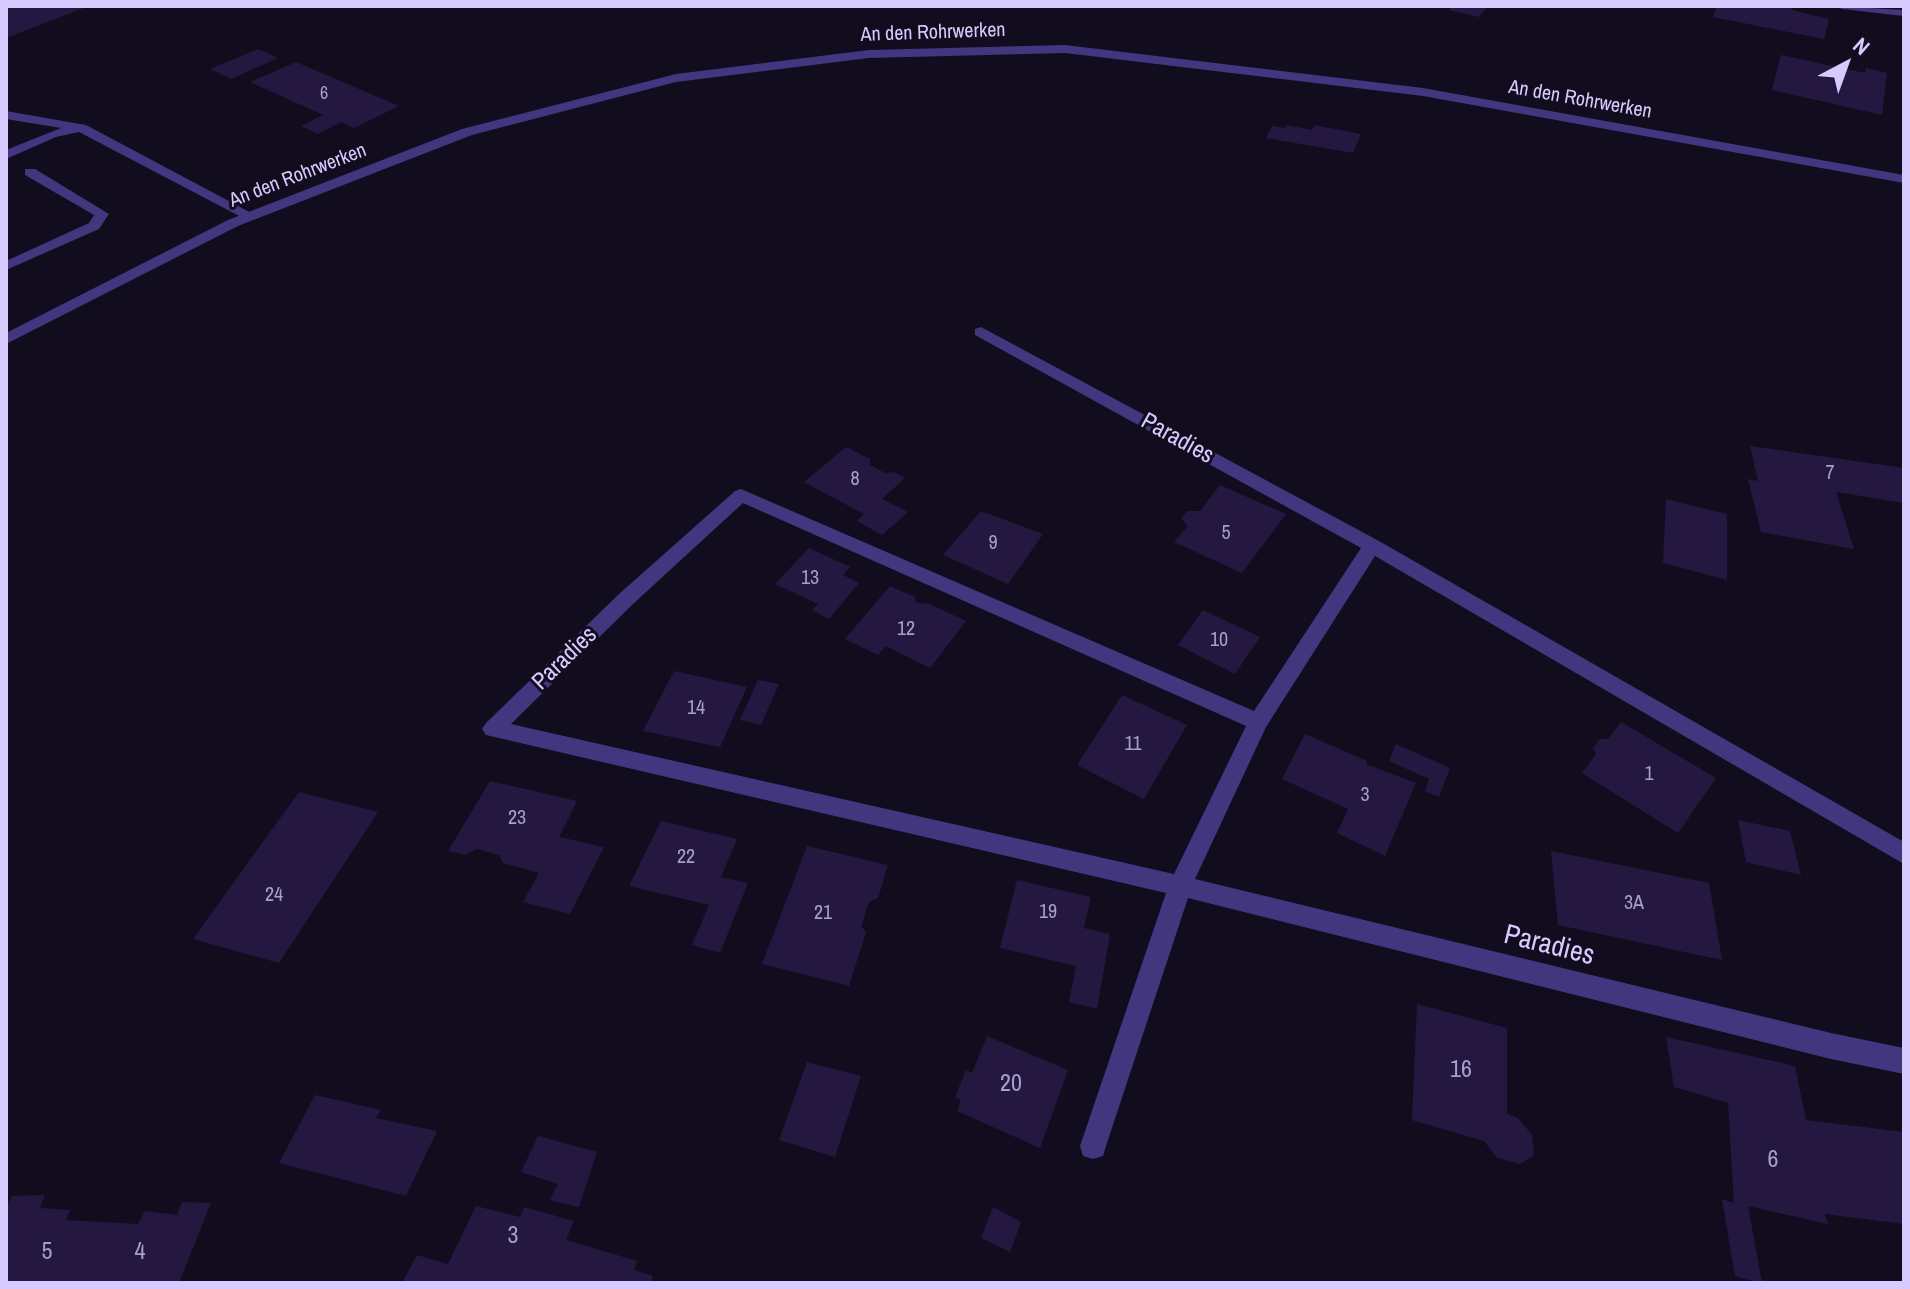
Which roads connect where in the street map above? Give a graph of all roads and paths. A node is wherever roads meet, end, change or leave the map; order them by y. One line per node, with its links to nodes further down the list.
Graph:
1 (1842, 6): 2 (street)
2 (1904, 13)
3 (6, 115): 4 (street)
4 (81, 128): 5 (street); 8 (street)
5 (6, 155)
6 (30, 172): 10 (street)
7 (1904, 179): 8 (street, An den Rohrwerken)
8 (250, 216): 12 (street, An den Rohrwerken)
9 (6, 250): 10 (street)
10 (13, 263)
11 (981, 332): 13 (street, Paradies)
12 (6, 339)
13 (1372, 546): 14 (street); 15 (street, Paradies)
14 (1258, 722): 16 (street); 16 (street, Paradies)
15 (1904, 854)
16 (1180, 886): 17 (street, Paradies); 18 (street)
17 (1904, 1061)
18 (1093, 1146)

